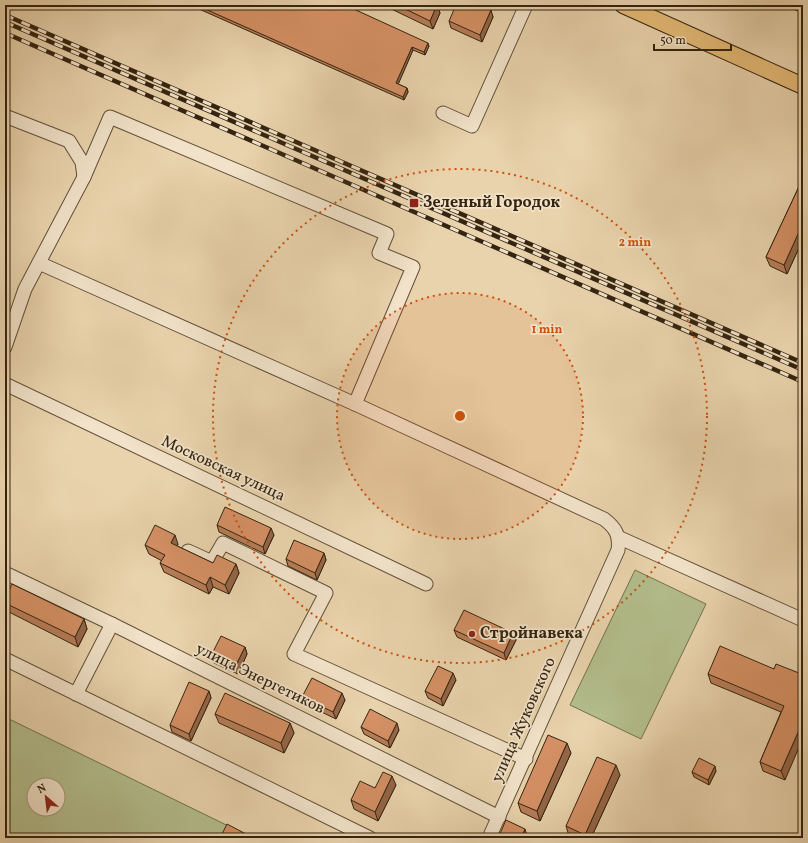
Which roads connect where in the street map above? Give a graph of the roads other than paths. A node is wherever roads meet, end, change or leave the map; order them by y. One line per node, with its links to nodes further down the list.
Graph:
1 (526, 5): 4 (street)
2 (623, 5): 3 (main road)
3 (803, 86)
4 (443, 113)
5 (5, 116): 6 (street)
6 (84, 177): 7 (street); 10 (street)
7 (39, 263): 8 (street); 10 (street)
8 (5, 346)
9 (5, 384): 14 (street, Московская улица)
10 (355, 404): 11 (street)
11 (619, 544): 15 (street); 19 (street, улица Жуковского)
12 (188, 551): 19 (street)
13 (5, 574): 16 (street, улица Энергетиков)
14 (426, 584)
15 (803, 620)
16 (112, 624): 18 (street); 20 (street, улица Энергетиков)
17 (5, 659): 18 (street)
18 (76, 694): 21 (street)
19 (526, 759): 20 (street, улица Жуковского)
20 (499, 817): 22 (street, улица Жуковского)
21 (370, 838)
22 (489, 838)

